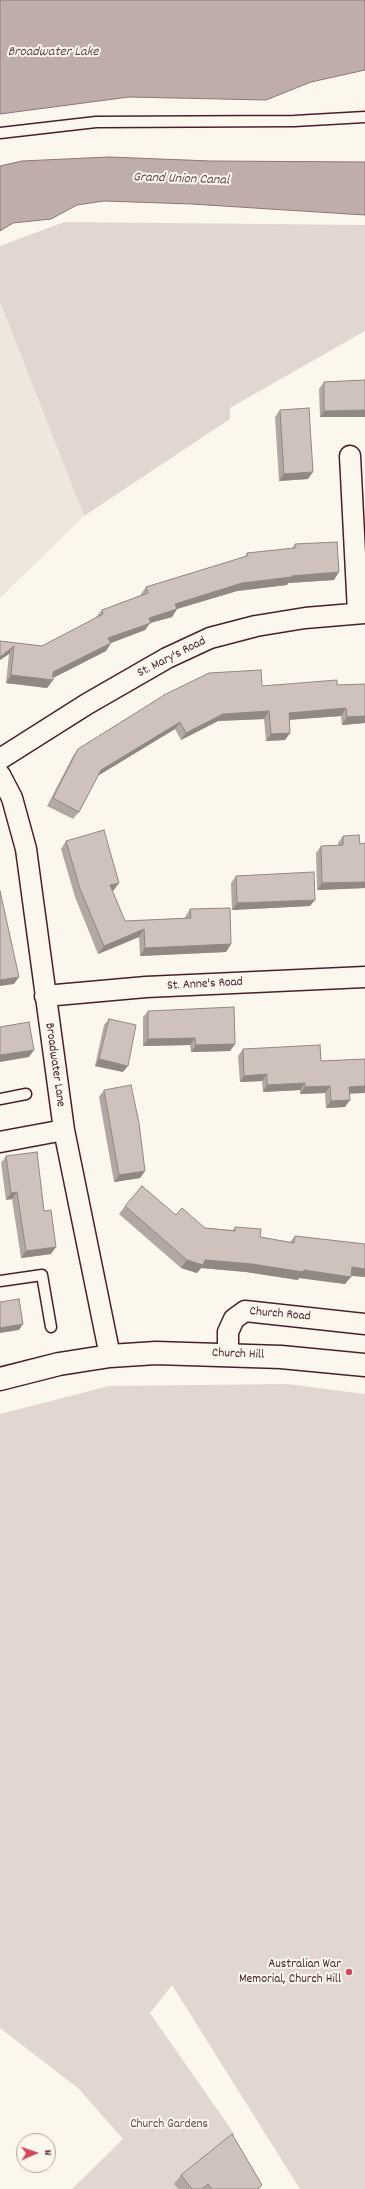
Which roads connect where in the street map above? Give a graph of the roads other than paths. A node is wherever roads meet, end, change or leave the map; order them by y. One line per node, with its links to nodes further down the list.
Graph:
1 (365, 118): 2 (lane)
2 (0, 133)
3 (350, 456): 4 (street)
4 (361, 613): 5 (street, St. Mary's Road)
5 (0, 759)
6 (0, 775): 8 (street, Broadwater Lane)
7 (365, 977): 8 (street, St. Anne's Road)
8 (45, 996): 11 (street, Broadwater Lane)
9 (26, 1094): 10 (lane)
10 (0, 1099)
11 (64, 1130): 12 (street); 17 (street, Broadwater Lane)
12 (0, 1142)
13 (0, 1281): 15 (lane)
14 (365, 1324): 16 (street, Church Road)
15 (51, 1327)
16 (228, 1354): 17 (street, Church Hill); 18 (street, Church Hill)
17 (110, 1356): 19 (street, Church Hill)
18 (365, 1366)
19 (0, 1379)

